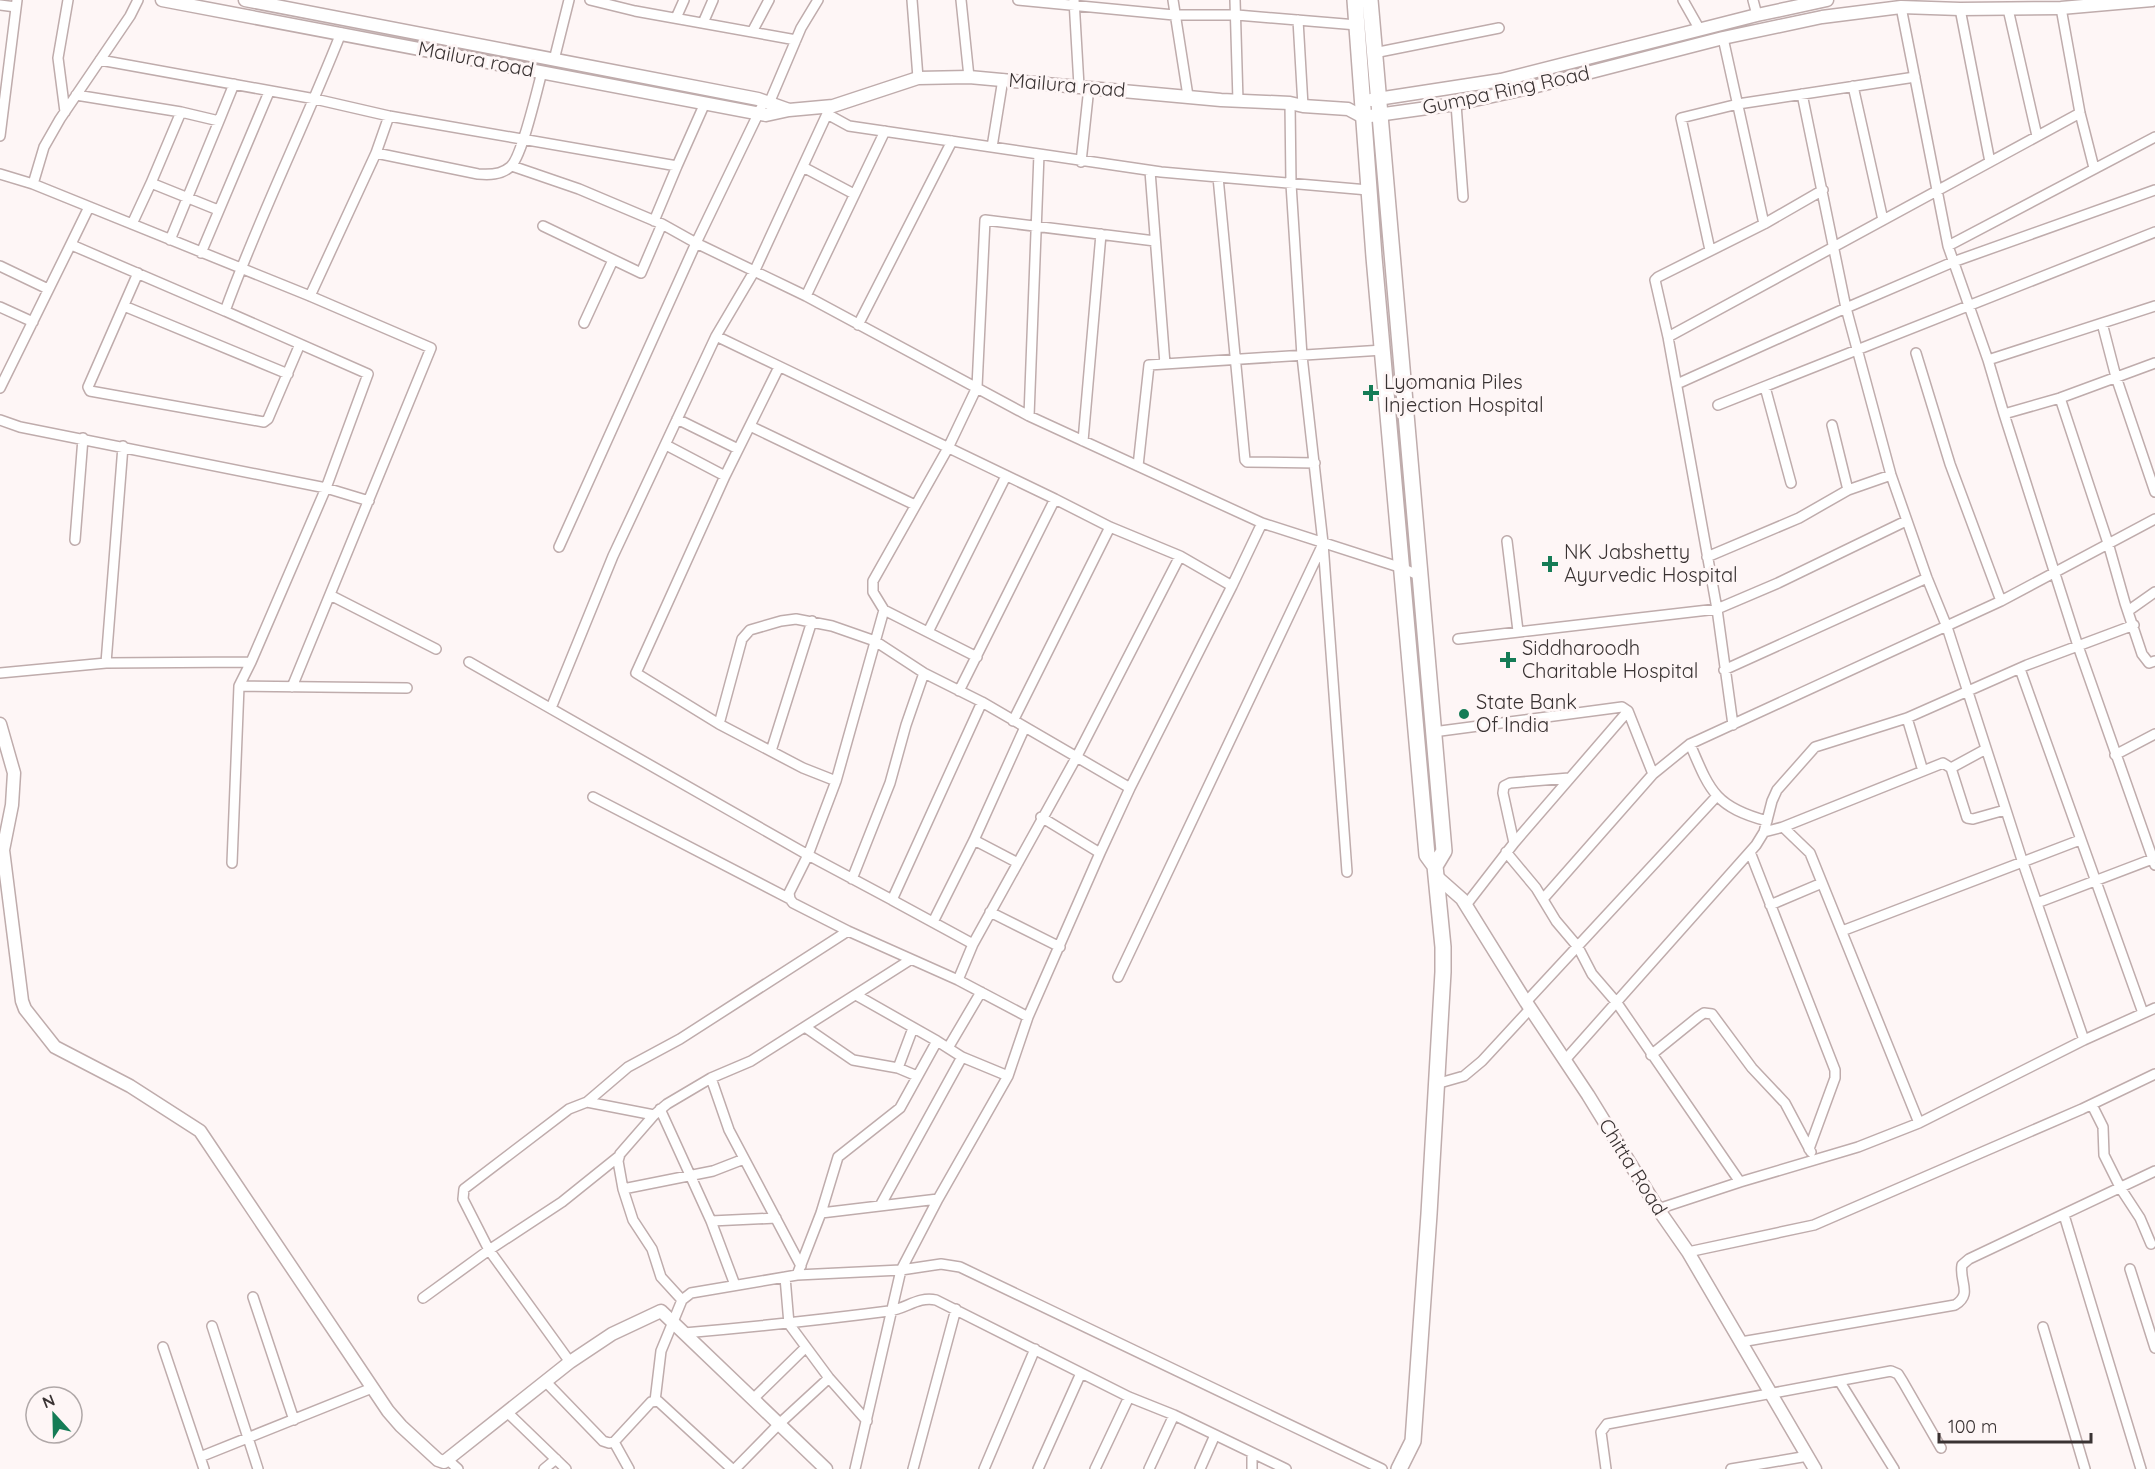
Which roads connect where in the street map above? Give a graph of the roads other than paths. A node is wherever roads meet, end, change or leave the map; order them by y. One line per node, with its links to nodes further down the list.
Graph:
1 (68, 0): 74 (street)
2 (138, 0): 46 (street)
3 (162, 0): 42 (street, Mailura road)
4 (245, 0): 47 (street, Mailura road)
5 (569, 0): 47 (street)
6 (590, 0): 31 (street)
7 (639, 0): 31 (street)
8 (684, 0): 35 (street)
9 (714, 0): 37 (street)
10 (769, 0): 41 (street)
11 (818, 0): 44 (street)
12 (912, 0): 51 (street)
13 (961, 0): 49 (street)
14 (1018, 0): 24 (street)
15 (1173, 0): 32 (street)
16 (1235, 0): 33 (street)
17 (1355, 0): 38 (main road)
18 (1370, 0): 45 (main road)
19 (1683, 0): 40 (street)
20 (1753, 0): 34 (street)
21 (1827, 0): 34 (street, Gumpa Ring Road)
22 (2152, 0): 28 (street, Gumpa Ring Road)
23 (16, 3): 25 (street); 53 (street)
24 (1074, 3): 26 (street); 56 (street)
25 (0, 5)
26 (1126, 5): 32 (street)
27 (1901, 7): 29 (street, Gumpa Ring Road); 43 (street, Gumpa Ring Road); 50 (street)
28 (2061, 8): 30 (street, Gumpa Ring Road); 76 (street)
29 (1960, 9): 30 (street, Gumpa Ring Road); 92 (street)
30 (2008, 9): 84 (street)
31 (635, 11): 35 (street)
32 (1174, 15): 33 (street); 60 (street)
33 (1237, 15): 36 (street); 64 (street)
34 (1757, 15): 40 (street, Gumpa Ring Road)
35 (676, 18): 37 (street)
36 (1298, 20): 38 (street); 70 (street)
37 (703, 23): 41 (street)
38 (1357, 25): 65 (main road)
39 (1499, 28): 45 (street)
40 (1700, 30): 62 (street, Gumpa Ring Road)
41 (752, 32): 44 (street)
42 (341, 33): 48 (street, Mailura road); 61 (street)
43 (1723, 38): 68 (street, Gumpa Ring Road); 69 (street)
44 (796, 40): 63 (street)
45 (1374, 53): 62 (main road)
46 (100, 60): 54 (street); 59 (street)
47 (554, 60): 63 (street, Mailura road)
48 (542, 72): 66 (street, Mailura road); 86 (street)
49 (969, 77): 51 (street, Mailura road); 52 (street, Mailura road)
50 (1915, 77): 55 (street); 106 (street)
51 (918, 78): 72 (street, Mailura road)
52 (1003, 79): 56 (street, Mailura road); 88 (street)
53 (3, 84): 83 (street)
54 (234, 84): 57 (street); 81 (street)
55 (1853, 86): 58 (street); 112 (street)
56 (1084, 87): 60 (street, Mailura road); 91 (street)
57 (269, 92): 61 (street); 111 (street)
58 (1802, 94): 69 (street); 104 (street)
59 (76, 95): 74 (street); 75 (street)
60 (1188, 96): 64 (street, Mailura road)
61 (315, 99): 79 (street); 131 (street)
62 (1378, 99): 65 (street, Gumpa Ring Road); 78 (main road)
63 (767, 101): 71 (street, Mailura road); 77 (street)
64 (1238, 101): 67 (street, Mailura road)
65 (1362, 101): 73 (street, Gumpa Ring Road); 80 (main road)
66 (705, 103): 77 (street, Mailura road); 94 (street)
67 (1290, 103): 70 (street, Mailura road); 102 (street)
68 (1456, 104): 78 (street, Gumpa Ring Road); 108 (street)
69 (1738, 105): 115 (street); 126 (street)
70 (1304, 106): 73 (street, Mailura road)
71 (789, 110): 72 (street, Mailura road); 77 (street, Mailura road)
72 (828, 110): 82 (street); 95 (street)
73 (1348, 110): 80 (street)
74 (65, 112): 101 (street)
75 (181, 112): 81 (street); 100 (street)
76 (2080, 113): 84 (street); 96 (street)
77 (758, 114): 122 (street)
78 (1380, 115): 80 (street, Gumpa Ring Road); 204 (main road)
79 (389, 116): 86 (street); 89 (street)
80 (1363, 117): 103 (main road)
81 (219, 121): 109 (street)
82 (885, 131): 87 (street); 107 (street)
83 (0, 136)
84 (2037, 136): 92 (street)
85 (2155, 137): 96 (street)
86 (523, 139): 93 (street); 94 (street)
87 (952, 141): 88 (street); 146 (street)
88 (992, 147): 90 (street)
89 (376, 153): 93 (street); 135 (street)
90 (1039, 154): 91 (street); 117 (street)
91 (1081, 162): 97 (street)
92 (1990, 162): 106 (street)
93 (512, 166): 113 (street)
94 (677, 166): 113 (street)
95 (803, 167): 107 (street); 132 (street)
96 (2094, 168): 124 (street)
97 (1150, 171): 99 (street); 121 (street)
98 (0, 174): 101 (street)
99 (1218, 177): 102 (street); 154 (street)
100 (151, 183): 109 (street); 114 (street)
101 (33, 184): 110 (street)
102 (1291, 184): 103 (street); 153 (street)
103 (1368, 190): 150 (main road)
104 (1823, 190): 115 (street); 125 (street)
105 (2155, 190): 129 (street)
106 (1937, 191): 112 (street); 124 (street)
107 (854, 194): 136 (street)
108 (1463, 197)
109 (187, 198): 111 (street); 120 (street)
110 (89, 207): 114 (street); 123 (street)
111 (218, 210): 127 (street)
112 (1882, 220): 125 (street)
113 (658, 223): 122 (street); 128 (street)
114 (132, 224): 120 (street)
115 (1764, 224): 126 (street)
116 (543, 226): 128 (street)
117 (1036, 226): 119 (street); 162 (street); 168 (street)
118 (2155, 232): 138 (street)
119 (1101, 234): 121 (street); 174 (street)
120 (170, 240): 127 (street)
121 (1155, 240): 157 (street)
122 (696, 243): 132 (street); 199 (street)
123 (70, 246): 133 (street); 134 (street)
124 (1948, 246): 129 (street)
125 (1833, 248): 141 (street); 148 (street)
126 (1710, 250): 148 (street)
127 (201, 253): 131 (street)
128 (613, 260): 144 (street)
129 (1953, 262): 138 (street); 141 (street)
130 (0, 266): 134 (street)
131 (240, 268): 135 (street); 142 (street)
132 (755, 270): 136 (street); 147 (street)
133 (138, 273): 137 (street); 142 (street)
134 (48, 289): 143 (street)
135 (310, 296): 189 (street)
136 (806, 296): 146 (street)
137 (124, 306): 159 (street); 159 (street)
138 (1969, 306): 151 (street); 155 (street)
139 (2155, 306): 145 (street)
140 (0, 308): 143 (street)
141 (1846, 308): 151 (street); 161 (street)
142 (225, 311): 149 (street)
143 (33, 322): 164 (street)
144 (584, 323)
145 (2102, 323): 155 (street); 160 (street)
146 (858, 325): 162 (street)
147 (716, 336): 158 (street); 169 (street)
148 (1668, 337): 161 (street)
149 (300, 344): 159 (street); 185 (street)
150 (1383, 350): 153 (street); 202 (main road)
151 (1858, 350): 163 (street); 181 (street)
152 (1916, 353): 209 (street)
153 (1302, 356): 154 (street); 179 (street)
154 (1235, 360): 157 (street); 179 (street)
155 (1988, 360): 167 (street)
156 (2155, 363): 160 (street)
157 (1165, 364): 180 (street)
158 (779, 367): 172 (street); 177 (street)
159 (288, 374)
160 (2116, 377): 165 (street); 187 (street)
161 (1677, 384): 201 (street)
162 (977, 387): 168 (street); 177 (street)
163 (1765, 387): 166 (street); 184 (street)
164 (0, 388)
165 (2060, 398): 167 (street); 198 (street)
166 (1718, 405)
167 (2004, 414): 203 (street)
168 (1029, 416): 174 (street)
169 (678, 419): 175 (street); 178 (street)
170 (0, 420): 173 (street)
171 (1832, 425): 186 (street)
172 (750, 426): 178 (street); 190 (street)
173 (83, 438): 176 (street); 195 (street)
174 (1083, 441): 180 (street)
175 (666, 445): 182 (street); 237 (street)
176 (123, 446): 185 (street); 226 (street)
177 (948, 448): 183 (street); 190 (street)
178 (738, 449): 182 (street)
179 (1315, 463): 197 (street)
180 (1138, 466): 193 (street)
181 (1891, 475): 186 (street); 192 (street)
182 (725, 476): 241 (street)
183 (1006, 476): 188 (street); 217 (street)
184 (1791, 483)
185 (326, 488): 189 (street); 224 (street)
186 (1848, 490): 201 (street)
187 (2155, 492)
188 (1055, 499): 194 (street); 222 (street)
189 (369, 501): 208 (street)
190 (915, 505): 211 (street)
191 (2155, 519): 198 (street)
192 (1906, 521): 205 (street); 210 (street)
193 (1262, 524): 197 (street); 206 (street)
194 (1110, 527): 200 (street); 240 (street)
195 (75, 540)
196 (1507, 541): 216 (street)
197 (1323, 543): 202 (street); 278 (street); 296 (street)
198 (2108, 543): 203 (street); 212 (street)
199 (559, 547)
200 (1180, 556): 206 (street); 251 (street)
201 (1707, 557): 210 (street)
202 (1402, 568): 204 (street); 277 (main road)
203 (2054, 573): 209 (street); 220 (street)
204 (1420, 576): 245 (main road)
205 (1928, 578): 215 (street); 228 (street)
206 (1232, 586): 257 (street)
207 (2155, 592): 212 (street)
208 (330, 595): 221 (street); 232 (street)
209 (2001, 601): 215 (street)
210 (1717, 609): 216 (street); 228 (street)
211 (884, 610): 217 (street); 219 (street)
212 (2128, 611): 214 (street)
213 (812, 621): 219 (street); 241 (street); 249 (street)
214 (2134, 625): 220 (street); 223 (street)
215 (1947, 627): 235 (street); 243 (street)
216 (1518, 631): 218 (street)
217 (927, 632): 222 (street)
218 (1458, 639)
219 (875, 641): 229 (street); 256 (street)
220 (2078, 646): 227 (street); 250 (street)
221 (436, 650)
222 (976, 657): 234 (street)
223 (2155, 661)
224 (251, 662): 226 (street); 231 (street)
225 (469, 662): 237 (street)
226 (106, 663): 230 (street)
227 (2020, 669): 235 (street); 266 (street)
228 (1724, 670): 243 (street)
229 (924, 672): 234 (street); 279 (street)
230 (0, 673)
231 (239, 686): 232 (street); 274 (street)
232 (292, 687): 233 (street)
233 (407, 688)
234 (959, 691): 236 (street)
235 (1968, 693): 239 (street); 248 (street)
236 (982, 702): 240 (street); 284 (street)
237 (551, 708): 272 (street)
238 (1628, 711): 245 (street); 254 (street); 255 (street)
239 (1907, 718): 253 (street); 262 (street)
240 (1013, 721): 244 (street)
241 (719, 723): 249 (street)
242 (0, 724): 268 (street)
243 (1733, 725): 247 (street)
244 (1025, 727): 251 (street); 265 (street)
245 (1433, 732): 277 (main road)
246 (2155, 734): 250 (street)
247 (1690, 744): 254 (street); 259 (street)
248 (1986, 749): 252 (street); 260 (street)
249 (771, 751): 256 (street)
250 (2115, 755): 273 (street)
251 (1077, 758): 257 (street); 261 (street)
252 (1951, 768): 253 (street); 260 (street)
253 (1923, 771): 263 (street)
254 (1653, 774): 283 (street)
255 (1569, 778): 267 (street); 267 (street)
256 (836, 781): 272 (street)
257 (1130, 788): 271 (street)
258 (593, 797): 282 (street)
259 (1716, 797): 262 (street); 294 (street)
260 (2006, 810): 276 (street)
261 (1041, 818): 271 (street); 275 (street)
262 (1767, 821): 264 (street)
263 (1783, 827): 264 (street); 281 (street)
264 (1764, 831): 270 (street)
265 (974, 840): 275 (street); 289 (street)
266 (2080, 840): 276 (street); 280 (street)
267 (1514, 843): 269 (street)
268 (1, 846): 368 (street)
269 (1506, 852): 283 (street); 286 (street)
270 (1750, 852): 287 (street); 300 (street)
271 (1100, 853): 293 (street)
272 (808, 855): 279 (street); 282 (street)
273 (2154, 861): 280 (street)
274 (232, 863)
275 (1017, 863): 288 (street)
276 (2023, 863): 285 (street); 291 (street)
277 (1436, 871): 286 (street, Chitta Road); 318 (main road)
278 (1347, 872)
279 (852, 879): 284 (street)
280 (2096, 880): 285 (street); 303 (street)
281 (1822, 883): 287 (street); 291 (street)
282 (790, 898): 290 (street)
283 (1543, 899): 294 (street)
284 (896, 902): 289 (street)
285 (2037, 903): 307 (street)
286 (1466, 905): 301 (street, Chitta Road)
287 (1770, 905): 323 (street)
288 (990, 912): 292 (street); 293 (street)
289 (933, 922): 292 (street)
290 (848, 931): 295 (street); 319 (street)
291 (1842, 931): 322 (street)
292 (973, 944): 297 (street)
293 (1060, 947): 304 (street)
294 (1578, 947): 300 (street); 301 (street)
295 (910, 960): 297 (street); 299 (street)
296 (1118, 976)
297 (958, 980): 298 (street)
298 (981, 992): 304 (street); 309 (street)
299 (856, 995): 305 (street); 306 (street)
300 (1617, 1003): 310 (street); 312 (street)
301 (1528, 1006): 312 (street, Chitta Road); 318 (street)
302 (2155, 1008): 303 (street)
303 (2143, 1013): 307 (street)
304 (1029, 1017): 315 (street)
305 (806, 1027): 313 (street); 317 (street)
306 (913, 1028): 308 (street); 313 (street)
307 (2084, 1040): 322 (street)
308 (937, 1041): 309 (street); 316 (street)
309 (948, 1048): 311 (street)
310 (1651, 1055): 323 (street); 329 (street)
311 (963, 1057): 315 (street); 333 (street)
312 (1566, 1060): 334 (street, Chitta Road)
313 (898, 1068): 316 (street)
314 (2155, 1074): 320 (street)
315 (1008, 1076): 332 (street)
316 (917, 1077): 335 (street)
317 (711, 1078): 321 (street); 325 (street)
318 (1436, 1084): 405 (main road)
319 (587, 1102): 321 (street); 340 (street)
320 (2092, 1105): 330 (street); 341 (street)
321 (657, 1112): 324 (street); 328 (street)
322 (1919, 1123): 326 (street)
323 (1809, 1149): 326 (street)
324 (618, 1157): 331 (street); 340 (street)
325 (744, 1159): 328 (street); 337 (street)
326 (1814, 1160): 329 (street)
327 (2155, 1171): 330 (street)
328 (688, 1175): 331 (street); 338 (street)
329 (1740, 1182): 334 (street)
330 (2121, 1189): 336 (street); 339 (street)
331 (623, 1190): 350 (street)
332 (938, 1199): 333 (street); 344 (street)
333 (880, 1206): 335 (street)
334 (1658, 1209): 341 (street, Chitta Road)
335 (821, 1213): 342 (street)
336 (2064, 1215): 358 (street); 411 (street)
337 (776, 1218): 338 (street); 342 (street)
338 (711, 1221): 347 (street)
339 (2151, 1244)
340 (489, 1250): 349 (street); 363 (street)
341 (1688, 1252): 358 (street, Chitta Road)
342 (801, 1266): 345 (street)
343 (2130, 1269): 361 (street)
344 (901, 1270): 345 (street); 352 (street); 404 (street)
345 (797, 1275): 346 (street)
346 (785, 1277): 347 (street); 354 (street)
347 (735, 1286): 350 (street)
348 (253, 1297): 375 (street)
349 (423, 1298)
350 (682, 1300): 353 (street)
351 (956, 1310): 352 (street); 362 (street); 396 (street)
352 (893, 1311): 354 (street); 376 (street)
353 (673, 1323): 357 (street); 363 (street); 372 (street)
354 (789, 1324): 357 (street); 360 (street)
355 (212, 1326): 379 (street)
356 (2043, 1327): 410 (street)
357 (684, 1333): 371 (street)
358 (1741, 1342): 369 (street, Chitta Road)
359 (163, 1347): 384 (street)
360 (805, 1348): 365 (street); 371 (street)
361 (2155, 1348)
362 (1035, 1349): 364 (street); 397 (street)
363 (570, 1362): 366 (street)
364 (1081, 1372): 370 (street); 398 (street)
365 (829, 1378): 376 (street); 377 (street)
366 (545, 1381): 373 (street); 380 (street)
367 (1840, 1382): 369 (street); 381 (street); 409 (street)
368 (372, 1388): 375 (street); 386 (street)
369 (1771, 1393): 383 (street, Chitta Road); 406 (street)
370 (1129, 1397): 374 (street); 399 (street)
371 (753, 1399): 377 (street)
372 (655, 1401): 380 (street); 393 (street)
373 (507, 1412): 385 (street); 386 (street)
374 (1174, 1415): 378 (street); 400 (street)
375 (294, 1420): 379 (street)
376 (867, 1421): 395 (street)
377 (778, 1424): 393 (street); 394 (street)
378 (1215, 1435): 382 (street); 401 (street)
379 (249, 1439): 384 (street); 388 (street)
380 (615, 1442): 392 (street)
381 (1941, 1448)
382 (1252, 1453): 402 (street); 403 (street)
383 (1808, 1456): 407 (street); 408 (street, Chitta Road)
384 (200, 1457): 387 (street)
385 (556, 1459): 390 (street); 391 (street)
386 (448, 1460): 389 (street)
387 (204, 1469)
388 (258, 1469)
389 (458, 1469)
390 (544, 1469)
391 (566, 1469)
392 (629, 1469)
393 (733, 1469)
394 (826, 1469)
395 (855, 1469)
396 (913, 1469)
397 (984, 1469)
398 (1038, 1469)
399 (1095, 1469)
400 (1149, 1469)
401 (1200, 1469)
402 (1252, 1469)
403 (1286, 1469)
404 (1382, 1469)
405 (1399, 1469)
406 (1606, 1469)
407 (1731, 1469)
408 (1815, 1469)
409 (1893, 1469)
410 (2085, 1469)
411 (2140, 1469)

